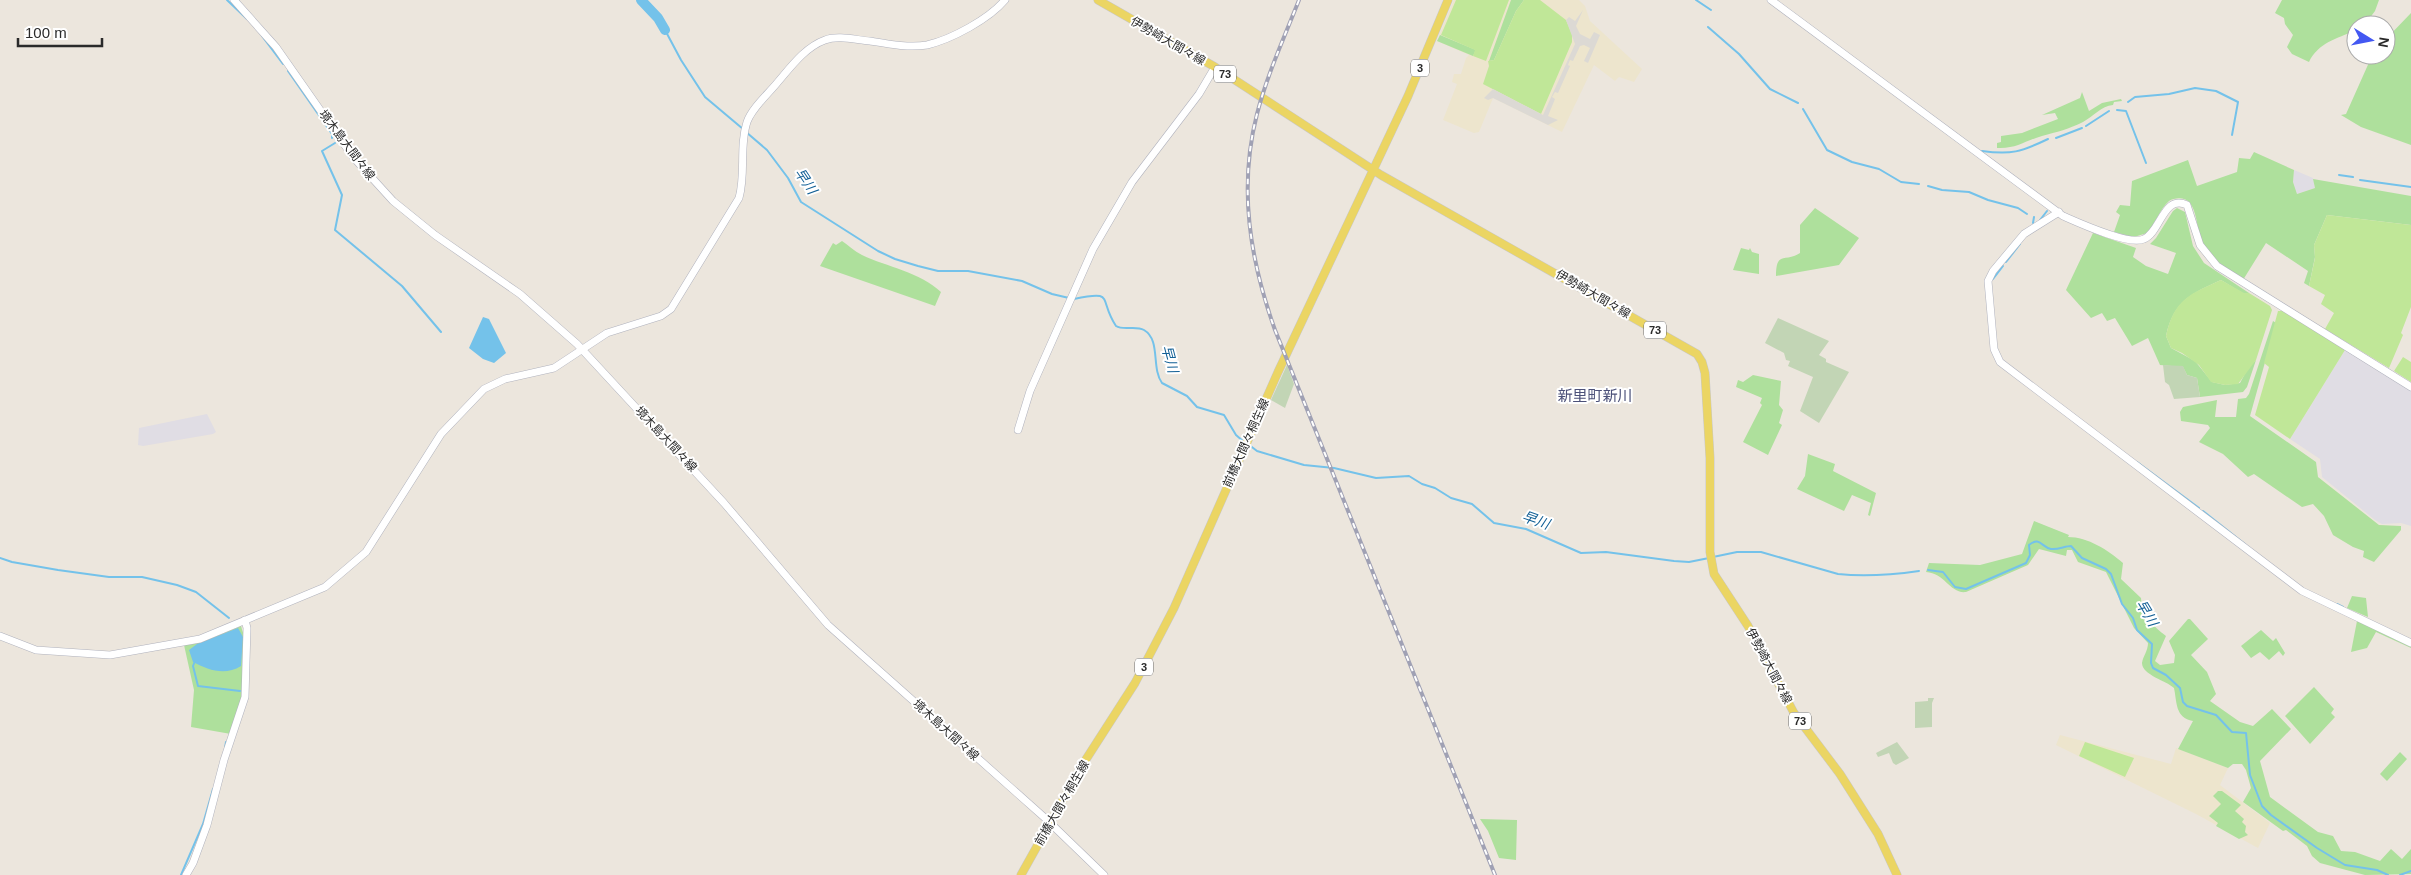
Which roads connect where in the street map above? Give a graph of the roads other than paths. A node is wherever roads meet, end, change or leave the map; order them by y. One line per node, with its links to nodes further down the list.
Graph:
1 (234, 0): 9 (street, 境木島大間々線)
2 (1006, 0): 9 (street)
3 (1098, 0): 6 (main road, 伊勢崎大間々線 / 73)
4 (1448, 0): 7 (main road, 前橋大間々桐生線 / 3)
5 (1771, 0): 8 (street)
6 (1215, 68): 7 (main road, 伊勢崎大間々線 / 73); 11 (street)
7 (1373, 170): 15 (main road, 前橋大間々桐生線 / 3); 19 (main road, 伊勢崎大間々線 / 73)
8 (2058, 212): 10 (street); 14 (street)
9 (582, 349): 12 (street); 15 (street, 境木島大間々線)
10 (2411, 387)
11 (1018, 430)
12 (245, 620): 13 (street); 16 (street)
13 (0, 636)
14 (2411, 643)
15 (1050, 823): 17 (main road, 前橋大間々桐生線 / 3); 18 (street, 境木島大間々線)
16 (186, 875)
17 (1021, 875)
18 (1104, 875)
19 (1897, 875)

